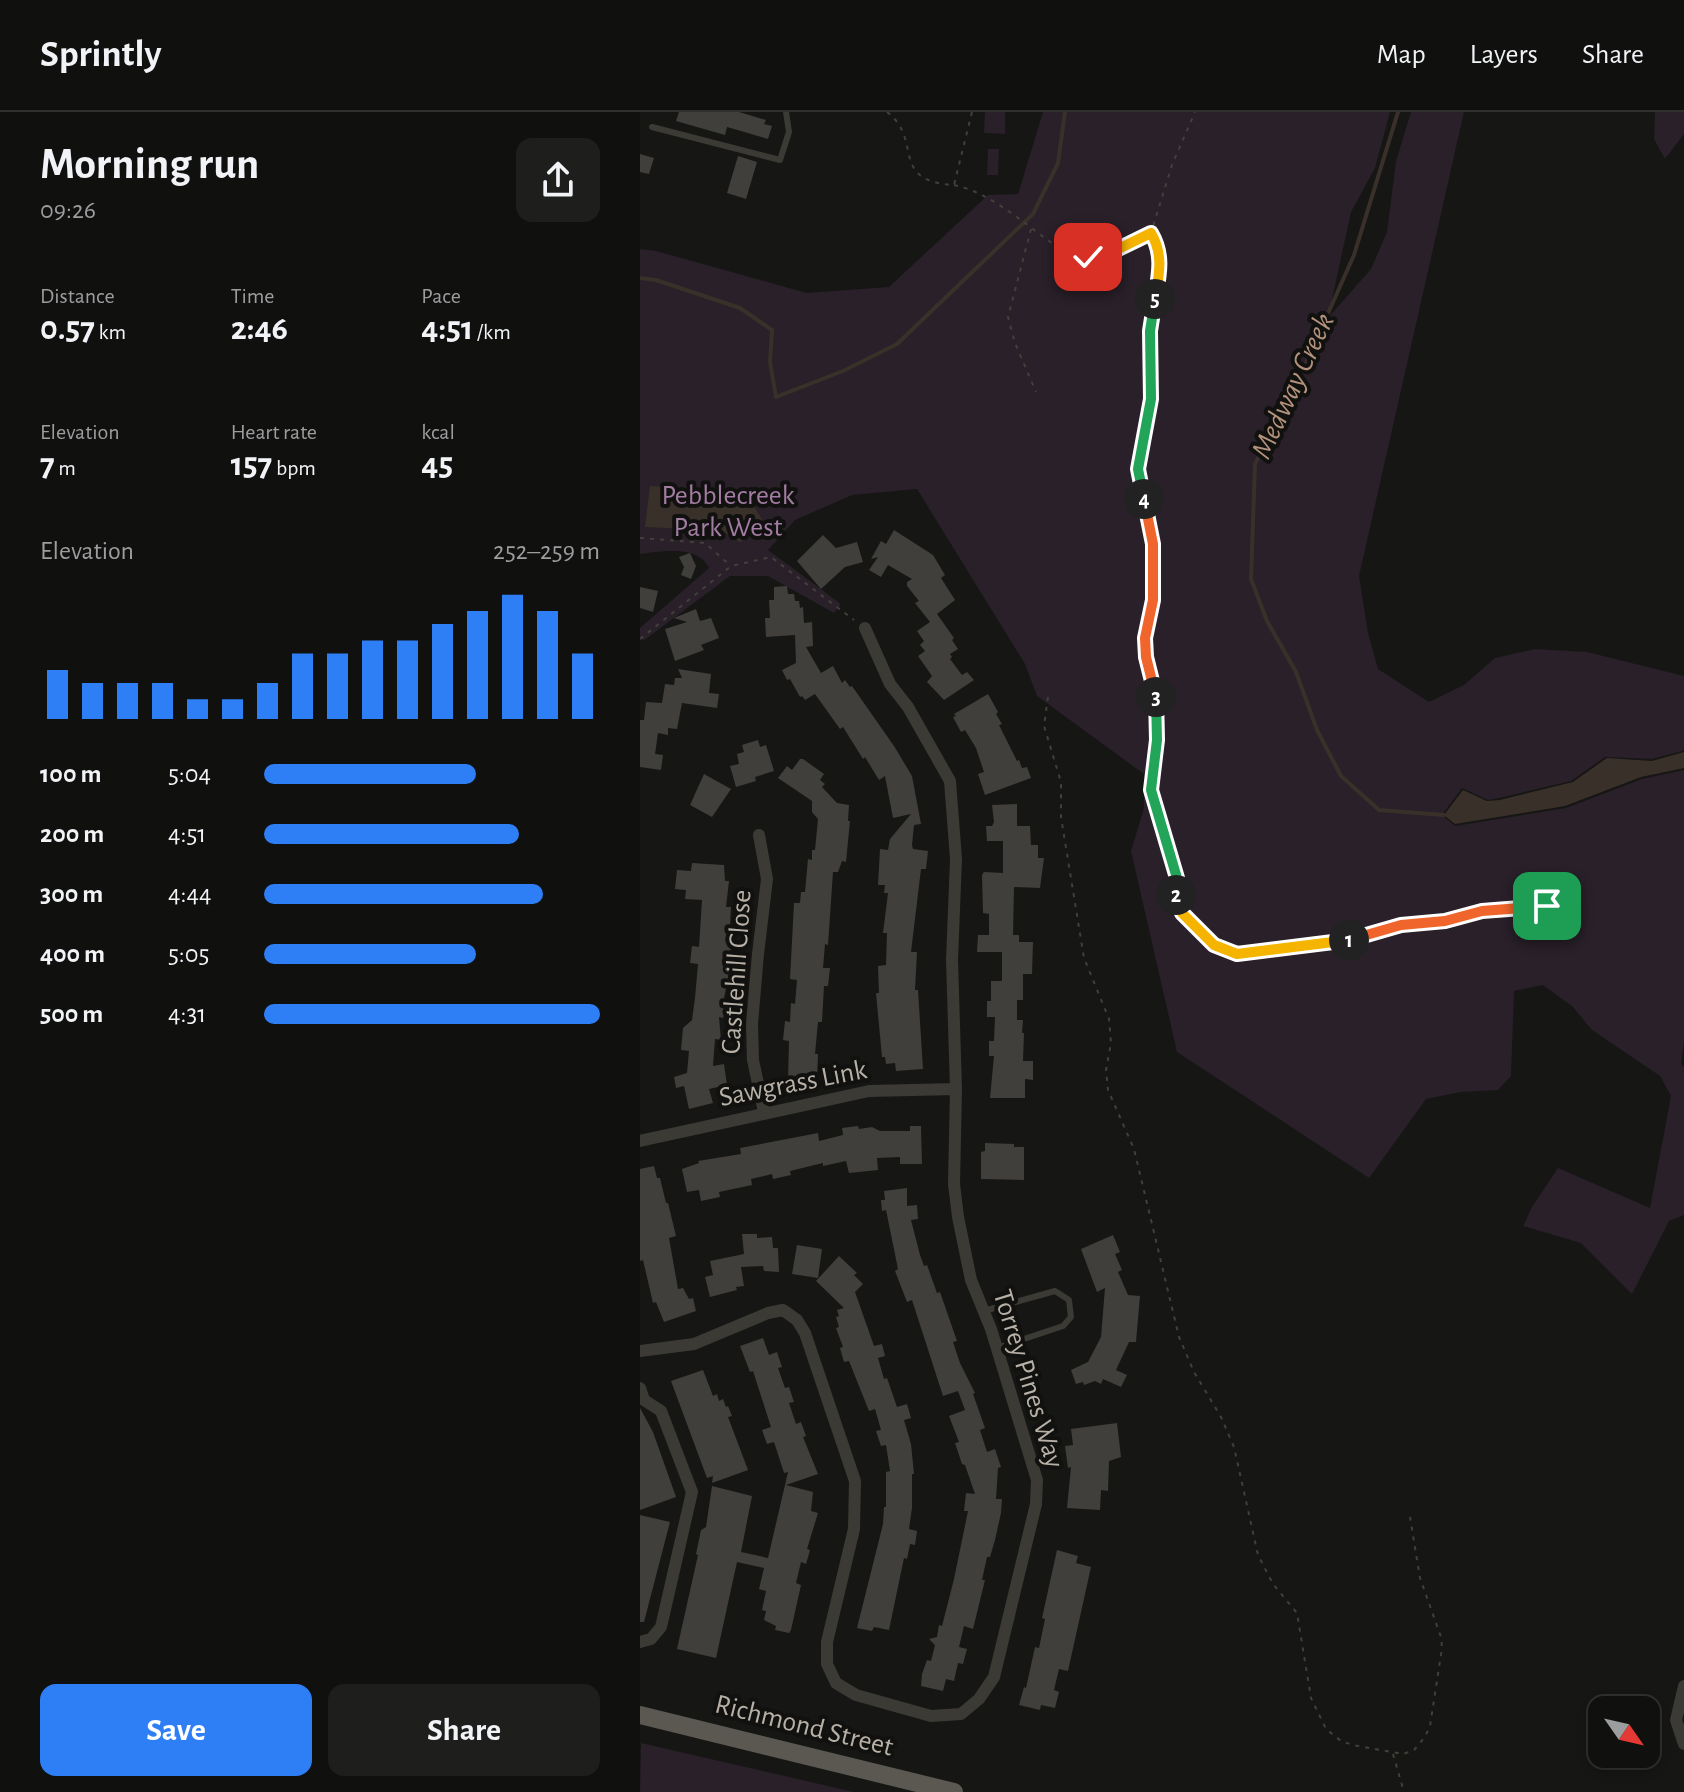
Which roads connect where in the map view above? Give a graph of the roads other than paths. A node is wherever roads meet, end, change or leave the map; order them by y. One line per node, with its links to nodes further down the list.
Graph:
1 (786, 112): 2 (lane)
2 (652, 127)
3 (865, 628): 5 (street, Torrey Pines Way)
4 (759, 835): 6 (street, Castlehill Close)
5 (956, 1089): 6 (street, Sawgrass Link); 8 (street, Torrey Pines Way)
6 (764, 1112): 7 (street, Sawgrass Link)
7 (640, 1141)
8 (984, 1311): 9 (street, Torrey Pines Way); 9 (lane)
9 (997, 1348): 10 (street, Torrey Pines Way)
10 (640, 1351)
11 (640, 1388): 12 (street)
12 (640, 1642)
13 (1684, 1686): 15 (street)
14 (640, 1715): 16 (main road, Richmond Street)
15 (1684, 1744)
16 (954, 1792)

